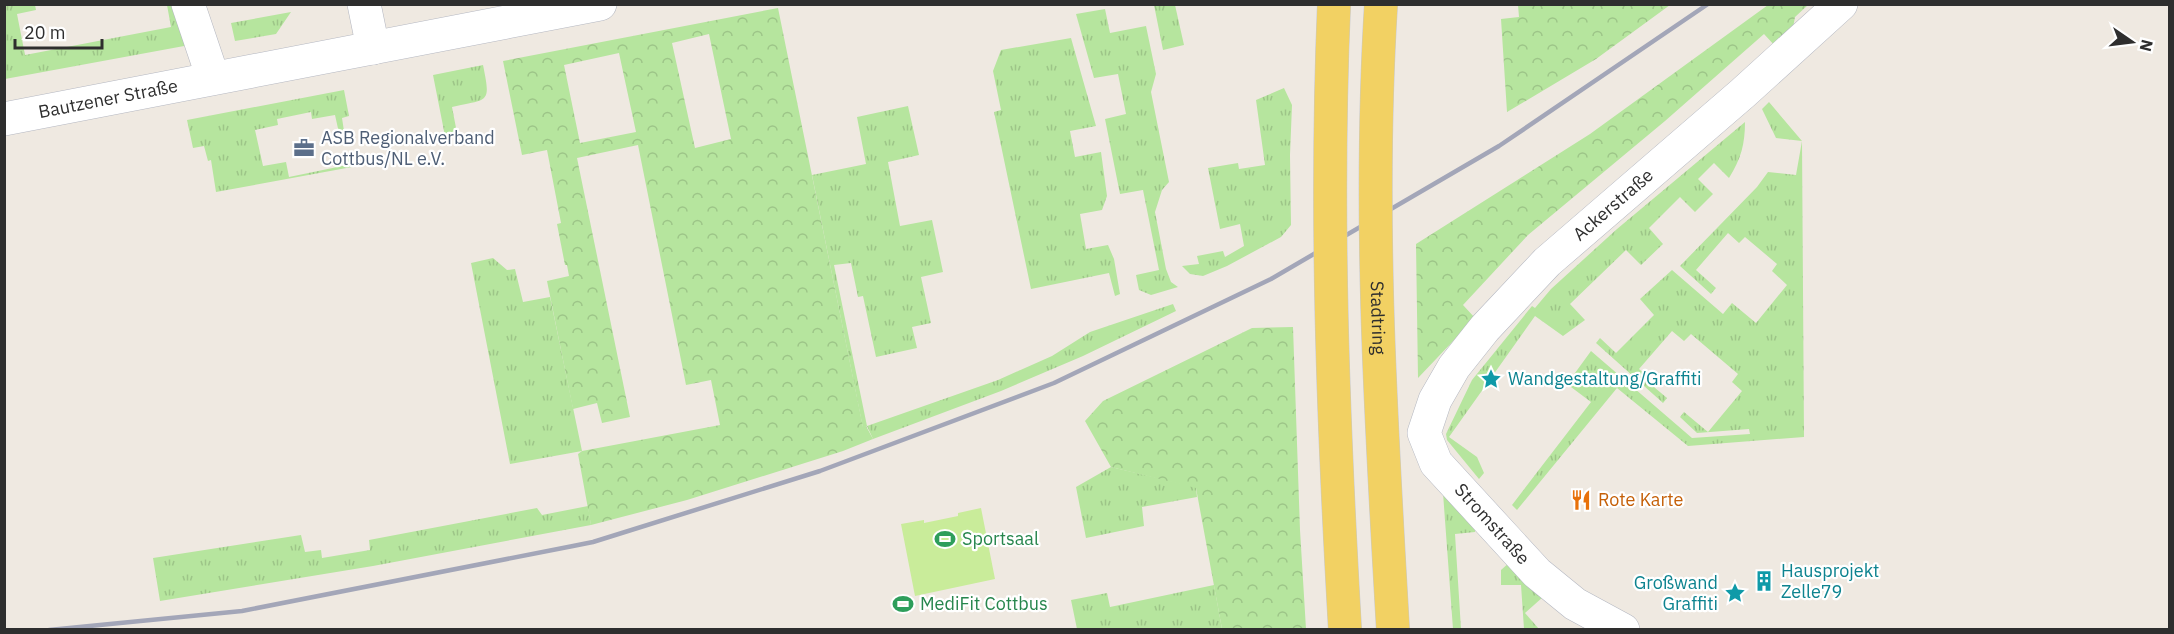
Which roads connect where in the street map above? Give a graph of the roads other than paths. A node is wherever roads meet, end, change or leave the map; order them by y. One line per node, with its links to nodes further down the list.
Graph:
1 (188, 4): 8 (street)
2 (364, 4): 7 (street)
3 (600, 4): 7 (street, Bautzener Straße)
4 (1335, 4): 12 (main road, bridge)
5 (1381, 4): 13 (main road, Stadtring, bridge)
6 (1841, 4): 10 (street, Ackerstraße)
7 (373, 48): 8 (street, Bautzener Straße)
8 (213, 78): 9 (street, Bautzener Straße)
9 (4, 119)
10 (1424, 433): 11 (street, Stromstraße)
11 (1584, 617): 14 (street, Stromstraße)
12 (1345, 630)
13 (1393, 630)
14 (1623, 630)

